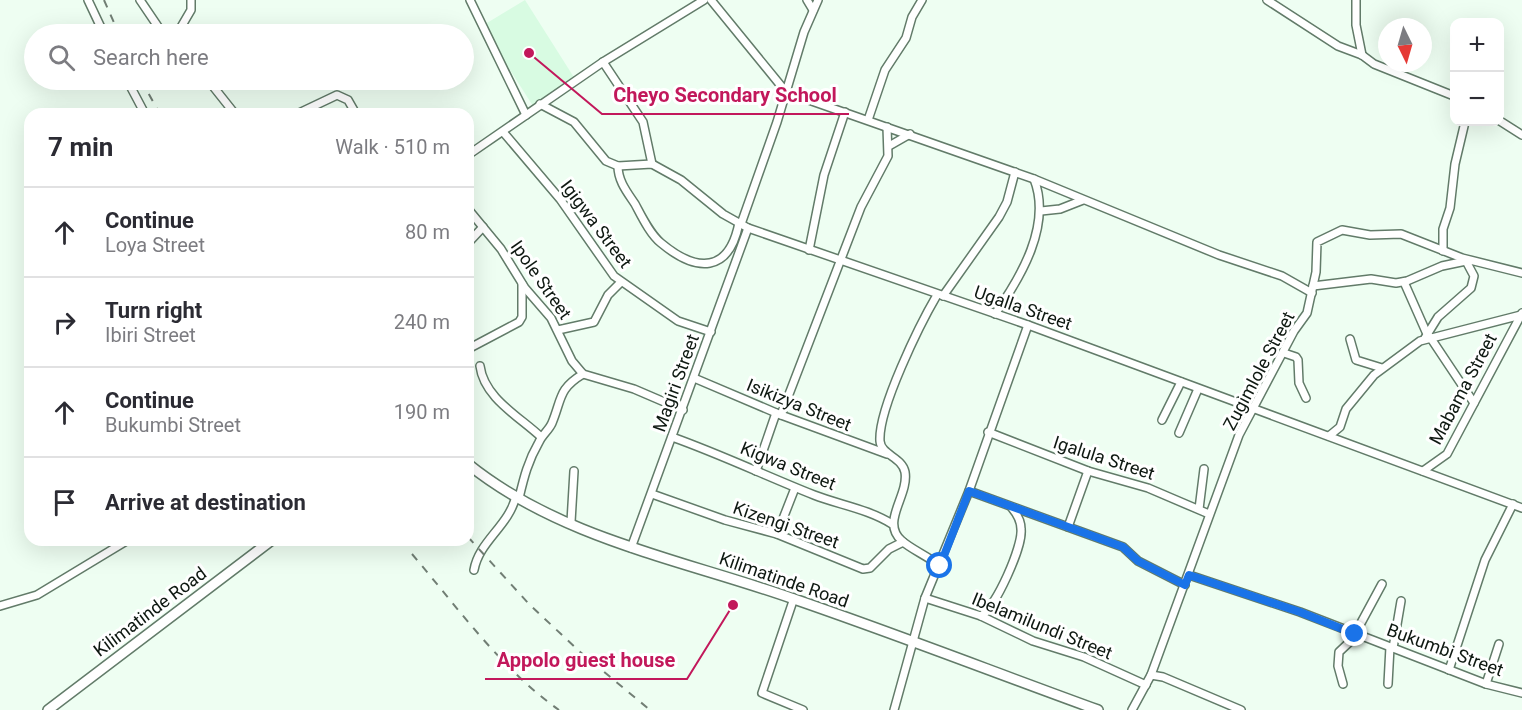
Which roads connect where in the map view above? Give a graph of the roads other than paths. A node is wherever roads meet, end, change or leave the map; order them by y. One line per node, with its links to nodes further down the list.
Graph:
1 (88, 0): 13 (street)
2 (140, 0): 14 (street)
3 (191, 0): 15 (street)
4 (470, 0): 28 (street)
5 (704, 0): 17 (street)
6 (711, 0): 20 (street)
7 (807, 0): 12 (street)
8 (818, 0): 12 (street)
9 (922, 0): 29 (street)
10 (1267, 0): 16 (street)
11 (1356, 0): 16 (street)
12 (813, 10): 20 (street)
13 (99, 24)
14 (156, 24)
15 (183, 24)
16 (1362, 55): 21 (street)
17 (603, 62): 22 (street); 38 (street)
18 (132, 90): 23 (street)
19 (216, 90): 24 (street)
20 (786, 92): 27 (street); 45 (street)
21 (1450, 94)
22 (540, 104): 28 (street); 39 (street)
23 (142, 108)
24 (230, 108)
25 (310, 108): 26 (street)
26 (353, 108)
27 (845, 112): 29 (street); 48 (street)
28 (526, 115): 33 (street)
29 (868, 120): 32 (street)
30 (1504, 124): 35 (street)
31 (1464, 126): 49 (street)
32 (887, 127): 34 (street); 36 (street)
33 (504, 133): 37 (street); 54 (street, Igigwa Street)
34 (910, 134): 36 (street); 40 (street)
35 (1522, 135)
36 (889, 146): 50 (street)
37 (474, 151)
38 (652, 164): 39 (street); 45 (street, Ugalla Street)
39 (618, 166): 45 (street)
40 (1015, 172): 41 (street); 57 (street)
41 (1034, 179): 42 (street); 43 (street)
42 (1083, 200): 43 (street); 56 (street)
43 (1041, 211): 58 (street)
44 (474, 216): 46 (street, Ipole Street)
45 (743, 225): 48 (street, Ugalla Street); 62 (street, Magiri Street)
46 (483, 227): 47 (street); 53 (street, Ipole Street)
47 (474, 237)
48 (809, 250): 50 (street, Ugalla Street)
49 (1443, 251): 51 (street, Zugimlole Street); 56 (street, Zugimlole Street)
50 (839, 260): 57 (street, Ugalla Street); 77 (street)
51 (1467, 260): 52 (street, Zugimlole Street); 55 (street); 63 (street)
52 (1522, 273)
53 (522, 282): 61 (street, Ipole Street); 65 (street)
54 (621, 282): 61 (street); 62 (street, Igigwa Street)
55 (1404, 282): 56 (street); 63 (street)
56 (1312, 290): 66 (street, Zugimlole Street)
57 (940, 296): 58 (street, Ugalla Street); 84 (street)
58 (995, 314): 60 (street, Ugalla Street)
59 (1521, 314): 63 (street); 74 (street, Mabama Street)
60 (1028, 325): 71 (street, Ugalla Street); 79 (street)
61 (558, 330): 69 (street, Ipole Street)
62 (711, 332): 70 (street, Magiri Street)
63 (1428, 336): 68 (street); 74 (street)
64 (1350, 339): 68 (street)
65 (474, 346)
66 (1284, 353): 73 (street); 75 (street, Zugimlole Street)
67 (480, 366): 82 (street)
68 (1382, 368): 81 (street)
69 (583, 374): 76 (street); 82 (street)
70 (694, 378): 76 (street, Magiri Street); 77 (street, Isikizya Street)
71 (1182, 382): 72 (street, Ugalla Street); 78 (street)
72 (1198, 389): 75 (street, Ugalla Street); 80 (street)
73 (1306, 398)
74 (1474, 403): 90 (street, Mabama Street)
75 (1255, 408): 81 (street, Ugalla Street); 99 (street, Zugimlole Street)
76 (683, 410): 83 (street, Magiri Street)
77 (779, 414): 84 (street, Isikizya Street); 88 (street)
78 (1162, 420)
79 (988, 432): 89 (street, Igalula Street); 92 (street)
80 (1179, 433)
81 (1329, 436): 90 (street, Ugalla Street)
82 (541, 437): 94 (street)
83 (672, 437): 88 (street, Kigwa Street); 93 (street, Magiri Street)
84 (894, 456): 101 (street)
85 (474, 468): 94 (main road, Kilimatinde Road)
86 (1204, 469): 98 (street)
87 (574, 471): 100 (street)
88 (756, 471): 91 (street, Kigwa Street)
89 (1088, 471): 98 (street, Igalula Street); 102 (street)
90 (1423, 471): 95 (street, Ugalla Street)
91 (795, 488): 101 (street, Kigwa Street); 103 (street)
92 (969, 491): 96 (street); 108 (street)
93 (652, 494): 103 (street, Kizengi Street); 107 (street, Magiri Street)
94 (517, 497): 100 (main road, Kilimatinde Road); 109 (street)
95 (1514, 504): 97 (street, Ugalla Street); 122 (street)
96 (1012, 508): 102 (street); 117 (street)
97 (1522, 508)
98 (1200, 509): 99 (street, Igalula Street)
99 (1209, 514): 110 (street, Zugimlole Street)
100 (571, 522): 107 (main road, Kilimatinde Road)
101 (892, 524): 104 (street)
102 (1068, 526): 112 (street)
103 (777, 534): 104 (street, Kizengi Street)
104 (903, 542): 108 (street)
105 (118, 546): 116 (street)
106 (264, 546): 130 (main road, Kilimatinde Road)
107 (631, 548): 113 (main road, Kilimatinde Road)
108 (940, 566): 114 (street)
109 (474, 570)
110 (1189, 575): 112 (street, Zugimlole Street); 118 (street, Bukumbi Street)
111 (1382, 584): 118 (street)
112 (1185, 585): 123 (street, Zugimlole Street)
113 (794, 598): 119 (main road, Kilimatinde Road); 131 (street)
114 (926, 598): 117 (street, Ibelamilundi Street); 119 (street)
115 (1401, 602): 121 (street)
116 (0, 606)
117 (981, 616): 127 (street, Ibelamilundi Street)
118 (1356, 634): 121 (street, Bukumbi Street); 124 (street)
119 (913, 643): 129 (main road, Kilimatinde Road); 132 (street)
120 (1499, 644): 126 (street)
121 (1391, 647): 122 (street, Bukumbi Street); 125 (street)
122 (1449, 670): 126 (street, Bukumbi Street)
123 (1151, 675): 127 (street, Zugimlole Street); 135 (street)
124 (1343, 684)
125 (1388, 684)
126 (1486, 684): 128 (street, Bukumbi Street)
127 (1146, 685): 134 (street, Zugimlole Street)
128 (1522, 693)
129 (1075, 706): 133 (main road, Kilimatinde Road)
130 (48, 710)
131 (803, 710)
132 (894, 710)
133 (1098, 710)
134 (1132, 710)
135 (1241, 710)

